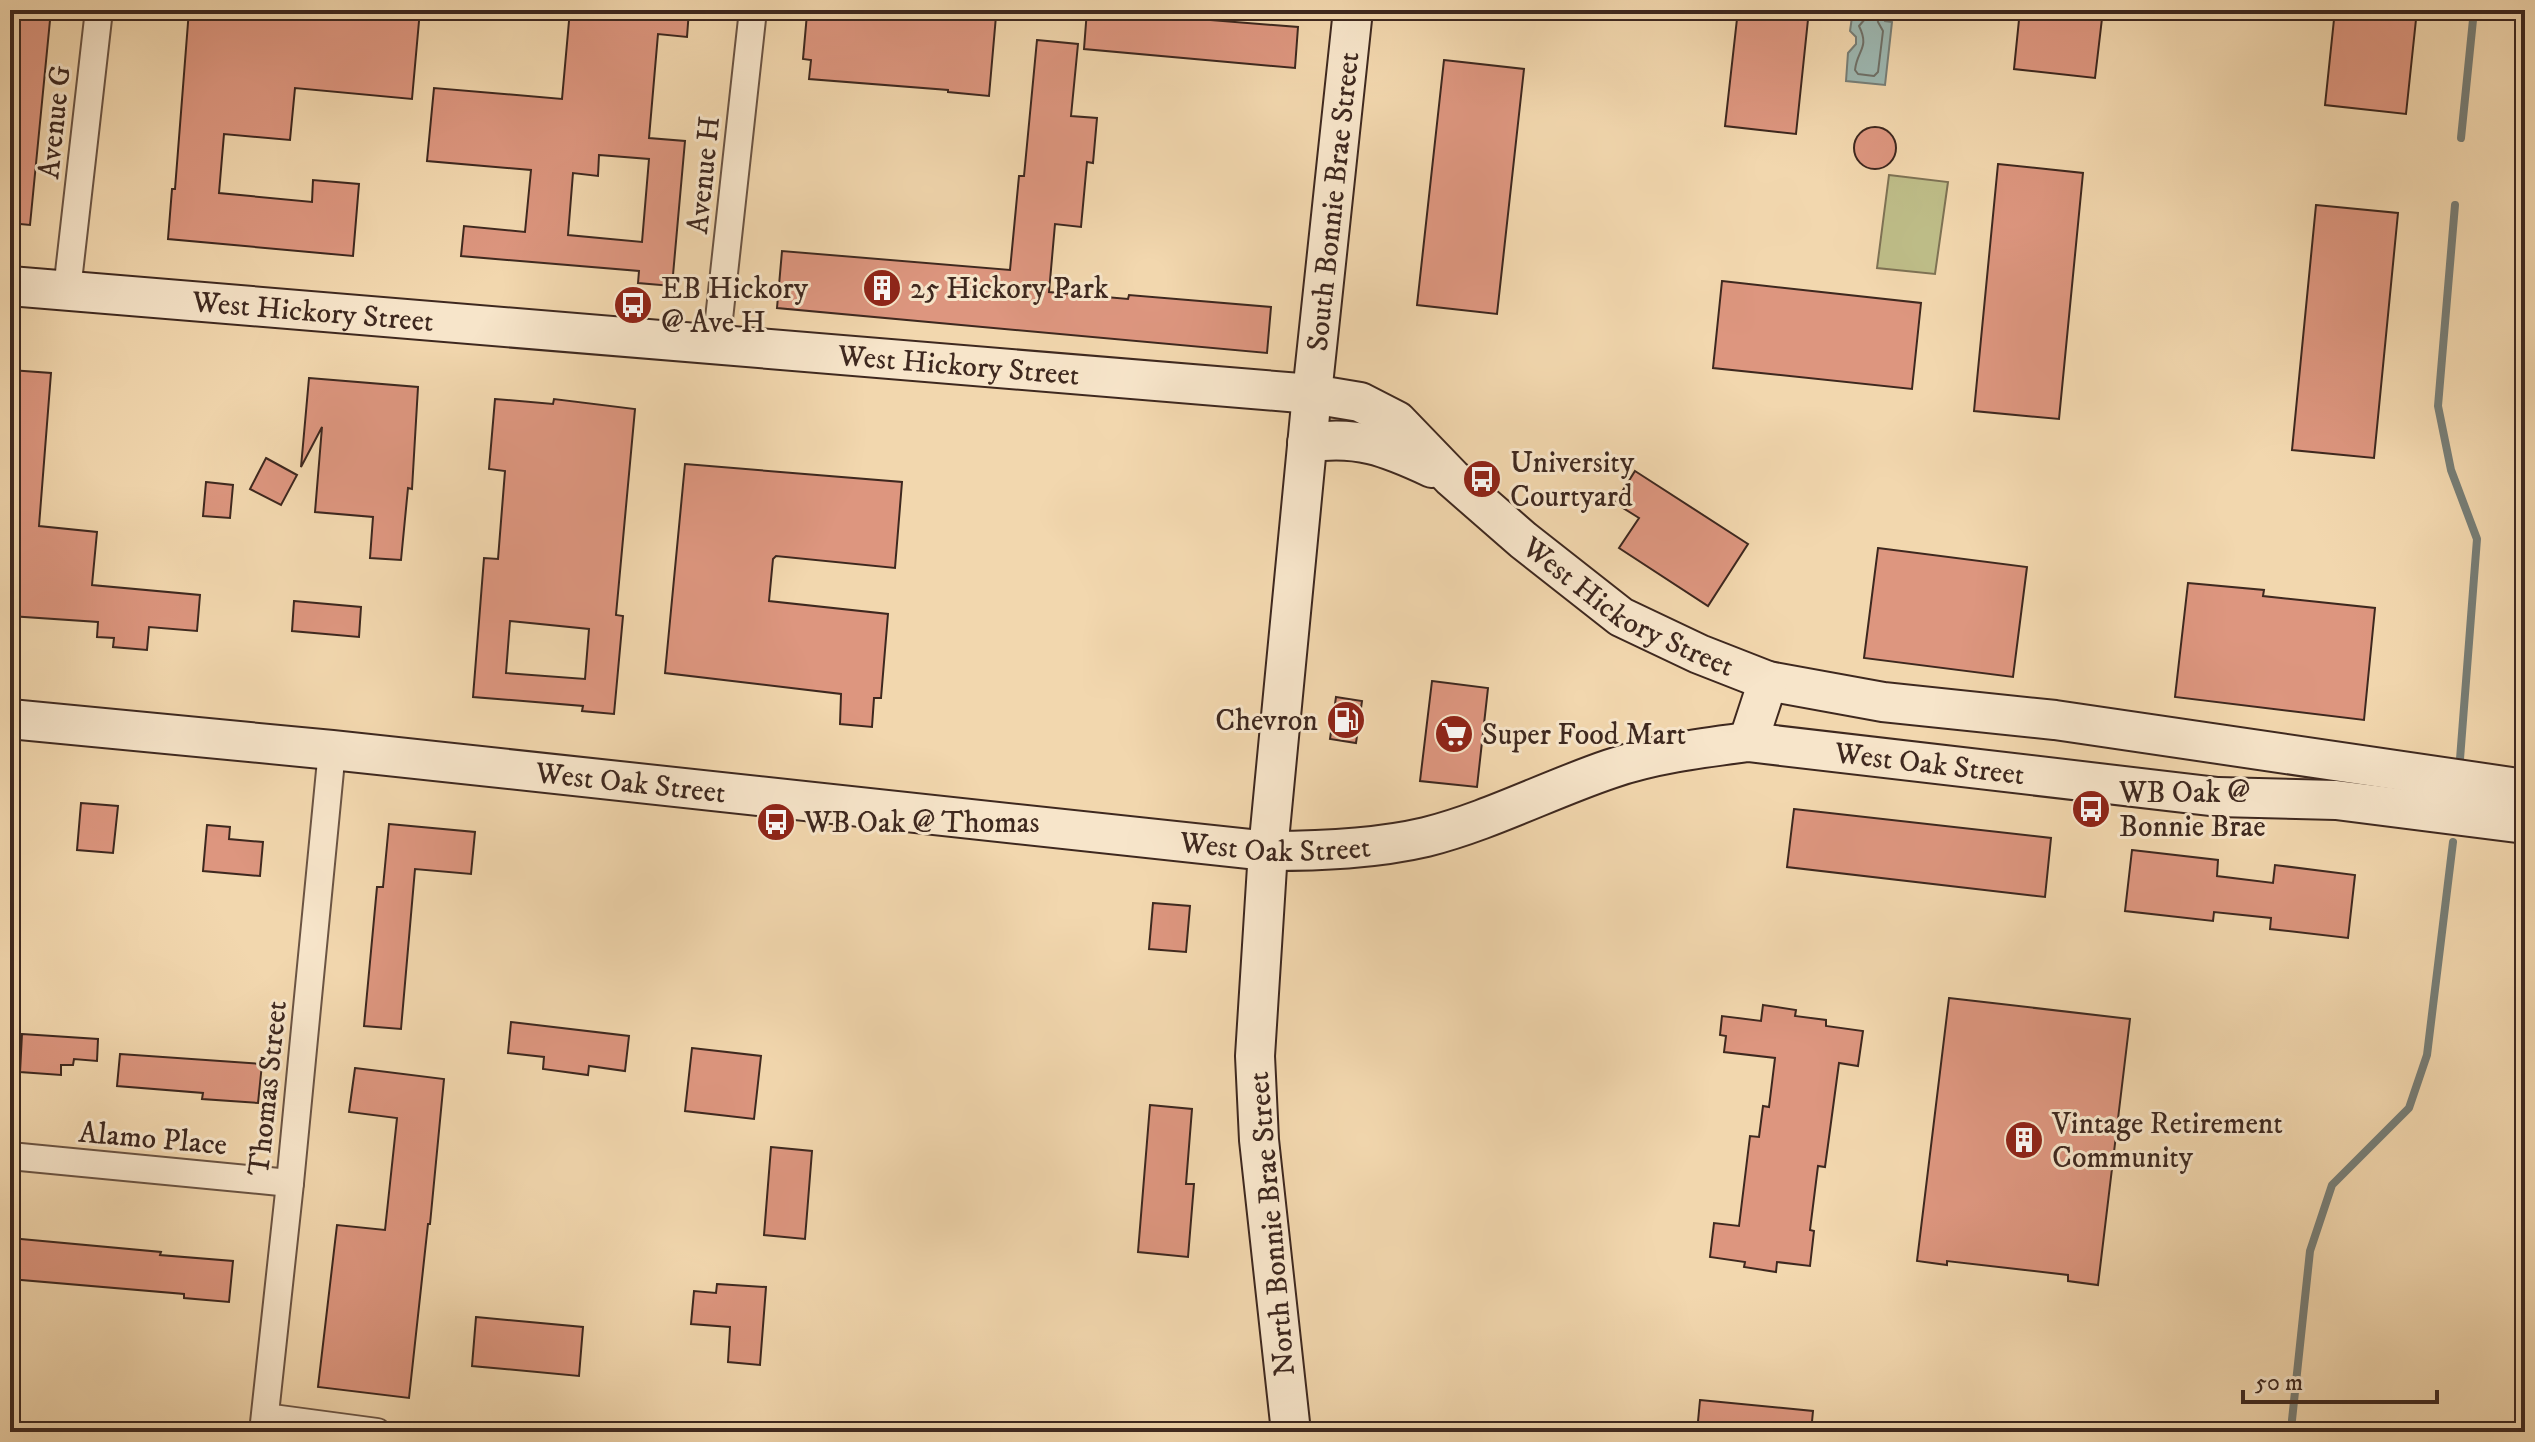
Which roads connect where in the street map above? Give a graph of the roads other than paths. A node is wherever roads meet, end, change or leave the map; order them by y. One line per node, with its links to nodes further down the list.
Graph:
1 (99, 10): 5 (street, Avenue G)
2 (753, 10): 6 (street, Avenue H)
3 (1353, 10): 7 (main road, South Bonnie Brae Street)
4 (10, 286): 5 (main road, West Hickory Street)
5 (67, 290): 6 (main road, West Hickory Street)
6 (716, 346): 7 (main road, West Hickory Street)
7 (1312, 394): 8 (main road, North Bonnie Brae Street); 9 (main road, West Hickory Street)
8 (1307, 443): 9 (main road); 16 (main road, North Bonnie Brae Street)
9 (1452, 478): 10 (main road, West Hickory Street)
10 (1768, 681): 12 (main road); 14 (main road, West Oak Street)
11 (10, 719): 13 (main road, West Oak Street)
12 (1748, 742): 15 (main road, West Oak Street); 16 (main road, West Oak Street)
13 (332, 750): 16 (main road, West Oak Street); 18 (street, Thomas Street)
14 (2525, 789)
15 (2525, 824)
16 (1268, 851): 21 (main road, North Bonnie Brae Street)
17 (10, 1156): 18 (street, Alamo Place)
18 (290, 1183): 19 (street, Thomas Street)
19 (264, 1425): 20 (street)
20 (377, 1432)
21 (1291, 1432)

